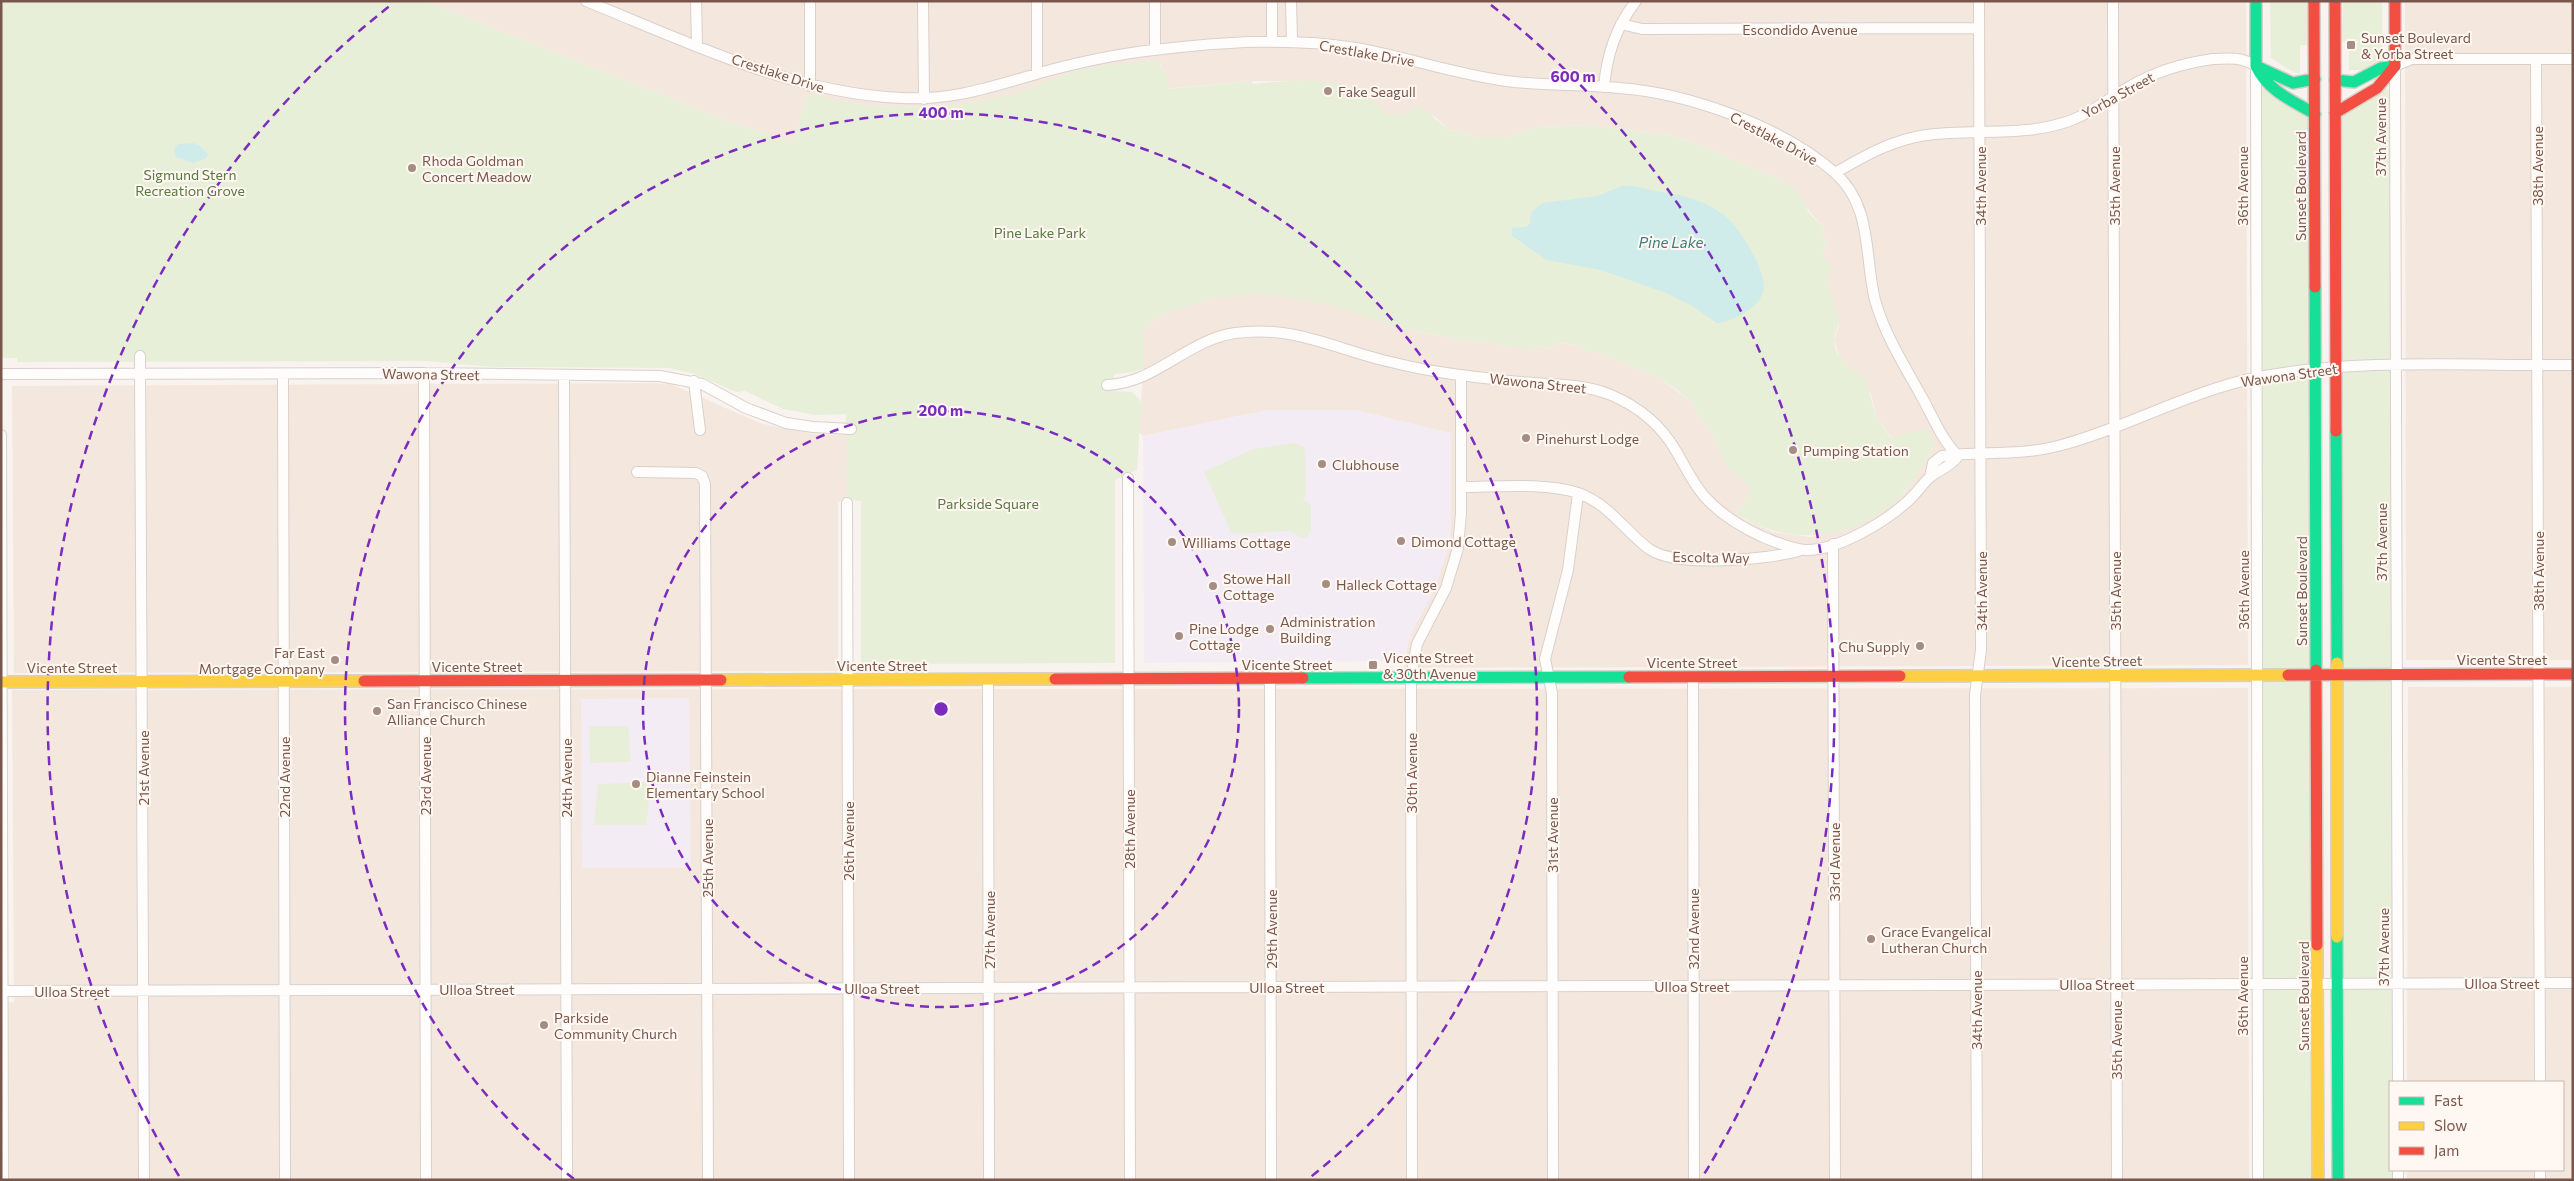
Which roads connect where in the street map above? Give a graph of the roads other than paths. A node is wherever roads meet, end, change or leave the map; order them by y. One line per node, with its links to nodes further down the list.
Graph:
1 (586, 1): 20 (street, Crestlake Drive)
2 (696, 1): 20 (street)
3 (810, 1): 29 (street)
4 (923, 1): 32 (street)
5 (1036, 1): 26 (street)
6 (1155, 1): 21 (street)
7 (1272, 1): 18 (street)
8 (1292, 1): 19 (street)
9 (1636, 1): 16 (street)
10 (1979, 1): 17 (street, 34th Avenue)
11 (2113, 1): 31 (street, 35th Avenue)
12 (2256, 1): 24 (main road, 36th Avenue)
13 (2314, 1): 27 (main road, Sunset Boulevard)
14 (2335, 1): 28 (main road)
15 (2395, 1): 25 (main road, 37th Avenue)
16 (1620, 24): 17 (street, Escondido Avenue); 30 (street)
17 (1979, 28): 35 (street, 34th Avenue)
18 (1272, 41): 19 (street, Crestlake Drive); 21 (street, Crestlake Drive)
19 (1292, 42): 30 (street, Crestlake Drive)
20 (697, 45): 29 (street, Crestlake Drive)
21 (1155, 50): 26 (street, Crestlake Drive)
22 (2536, 59): 23 (street); 25 (street); 40 (street, 38th Avenue)
23 (2573, 59)
24 (2256, 66): 27 (main road); 31 (street, Yorba Street); 34 (main road); 49 (street, 36th Avenue)
25 (2395, 66): 28 (main road); 33 (main road); 39 (street, 37th Avenue)
26 (1037, 74): 32 (street, Crestlake Drive)
27 (2315, 79): 34 (main road, Sunset Boulevard)
28 (2335, 80): 33 (main road)
29 (810, 86): 32 (street, Crestlake Drive)
30 (1604, 87): 36 (street, Crestlake Drive)
31 (2113, 98): 35 (street, Yorba Street); 52 (street, 35th Avenue)
32 (924, 99)
33 (2335, 113): 41 (main road)
34 (2315, 114): 42 (main road, Sunset Boulevard)
35 (1980, 133): 36 (street, Yorba Street); 56 (street, 34th Avenue)
36 (1835, 172): 57 (street, Crestlake Drive)
37 (140, 356): 45 (street, 21st Avenue)
38 (2573, 365): 40 (street, Wawona Street)
39 (2396, 366): 40 (street, Wawona Street); 41 (street, Wawona Street); 70 (street, 37th Avenue)
40 (2537, 366): 65 (street, 38th Avenue)
41 (2336, 368): 42 (street, Wawona Street); 69 (main road)
42 (2316, 370): 49 (street, Wawona Street); 68 (main road, Sunset Boulevard)
43 (424, 373): 46 (street, Wawona Street); 47 (street, Wawona Street); 83 (street, 23rd Avenue)
44 (1, 374): 45 (street, Wawona Street)
45 (140, 374): 46 (street, Wawona Street); 86 (street, 21st Avenue)
46 (283, 374): 82 (street, 22nd Avenue)
47 (564, 375): 50 (street, Wawona Street); 84 (street, 24th Avenue)
48 (1461, 375): 51 (street, Wawona Street); 60 (street, 30th Avenue); 64 (street, Wawona Street)
49 (2258, 377): 52 (street, Wawona Street); 67 (street, 36th Avenue)
50 (694, 381): 53 (street, Wawona Street); 54 (street)
51 (1107, 385)
52 (2114, 428): 56 (street, Wawona Street); 71 (street, 35th Avenue)
53 (851, 429)
54 (700, 430)
55 (1, 435): 85 (street)
56 (1980, 455): 57 (street, Wawona Street); 74 (street, 34th Avenue)
57 (1958, 456): 63 (street, Wawona Street)
58 (637, 472): 79 (street, 25th Avenue)
59 (1128, 478): 77 (street, 28th Avenue)
60 (1461, 487): 61 (street, Escolta Way); 75 (street, 30th Avenue)
61 (1578, 494): 64 (street, Escolta Way); 76 (street, 31st Avenue)
62 (847, 503): 80 (street, 26th Avenue)
63 (1833, 544): 64 (street, Wawona Street); 73 (street, 33rd Avenue)
64 (1802, 550)
65 (2538, 674): 66 (main road, Vicente Street); 70 (main road, Vicente Street); 88 (street, 38th Avenue)
66 (2573, 674)
67 (2258, 675): 68 (main road, Vicente Street); 71 (main road, Vicente Street); 91 (street, 36th Avenue)
68 (2316, 675): 69 (main road, Vicente Street); 92 (main road, Sunset Boulevard)
69 (2337, 675): 70 (main road, Vicente Street); 93 (main road)
70 (2397, 675): 87 (street, 37th Avenue)
71 (2115, 676): 74 (main road, Vicente Street); 90 (street, 35th Avenue)
72 (1693, 677): 73 (main road, Vicente Street); 76 (main road, Vicente Street); 98 (street, 32nd Avenue)
73 (1833, 677): 74 (main road, Vicente Street); 94 (street, 33rd Avenue)
74 (1977, 677): 95 (street, 34th Avenue)
75 (1411, 678): 76 (main road, Vicente Street); 78 (main road, Vicente Street); 96 (street, 30th Avenue)
76 (1549, 678): 97 (street, 31st Avenue)
77 (1129, 679): 78 (main road, Vicente Street); 81 (main road, Vicente Street); 99 (street, 28th Avenue)
78 (1270, 679): 100 (street, 29th Avenue)
79 (706, 680): 80 (main road, Vicente Street); 84 (main road, Vicente Street); 104 (street, 25th Avenue)
80 (847, 680): 81 (main road, Vicente Street); 101 (street, 26th Avenue)
81 (988, 680): 102 (street, 27th Avenue)
82 (284, 681): 83 (main road, Vicente Street); 86 (main road, Vicente Street); 106 (street, 22nd Avenue)
83 (425, 681): 84 (main road, Vicente Street); 107 (street, 23rd Avenue)
84 (565, 681): 103 (street, 24th Avenue)
85 (2, 682): 86 (main road, Vicente Street); 108 (street)
86 (143, 682): 105 (street, 21st Avenue)
87 (2398, 983): 88 (street, Ulloa Street); 93 (street, Ulloa Street); 109 (street, 37th Avenue)
88 (2539, 983): 89 (street, Ulloa Street); 110 (street, 38th Avenue)
89 (2573, 983)
90 (2116, 984): 91 (street, Ulloa Street); 95 (street, Ulloa Street); 126 (street, 35th Avenue)
91 (2257, 984): 92 (street, Ulloa Street); 127 (street, 36th Avenue)
92 (2318, 984): 93 (street, Ulloa Street); 128 (main road, Sunset Boulevard)
93 (2338, 984): 129 (main road)
94 (1834, 985): 95 (street, Ulloa Street); 98 (street, Ulloa Street); 124 (street, 33rd Avenue)
95 (1976, 985): 125 (street, 34th Avenue)
96 (1412, 986): 97 (street, Ulloa Street); 100 (street, Ulloa Street); 121 (street, 30th Avenue)
97 (1552, 986): 98 (street, Ulloa Street); 122 (street, 31st Avenue)
98 (1694, 986): 123 (street, 32nd Avenue)
99 (1130, 987): 100 (street, Ulloa Street); 102 (street, Ulloa Street); 119 (street, 28th Avenue)
100 (1271, 987): 120 (street, 29th Avenue)
101 (848, 988): 102 (street, Ulloa Street); 104 (street, Ulloa Street); 117 (street, 26th Avenue)
102 (989, 988): 118 (street, 27th Avenue)
103 (566, 989): 104 (street, Ulloa Street); 107 (street, Ulloa Street); 115 (street, 24th Avenue)
104 (707, 989): 116 (street, 25th Avenue)
105 (144, 990): 106 (street, Ulloa Street); 108 (street, Ulloa Street); 112 (street, 21st Avenue)
106 (285, 990): 107 (street, Ulloa Street); 113 (street, 22nd Avenue)
107 (426, 990): 114 (street, 23rd Avenue)
108 (2, 991): 111 (street)
109 (2398, 1081)
110 (2540, 1081)
111 (4, 1180)
112 (144, 1180)
113 (285, 1180)
114 (426, 1180)
115 (567, 1180)
116 (708, 1180)
117 (849, 1180)
118 (989, 1180)
119 (1130, 1180)
120 (1271, 1180)
121 (1412, 1180)
122 (1553, 1180)
123 (1694, 1180)
124 (1835, 1180)
125 (1976, 1180)
126 (2117, 1180)
127 (2258, 1180)
128 (2318, 1180)
129 (2338, 1180)

